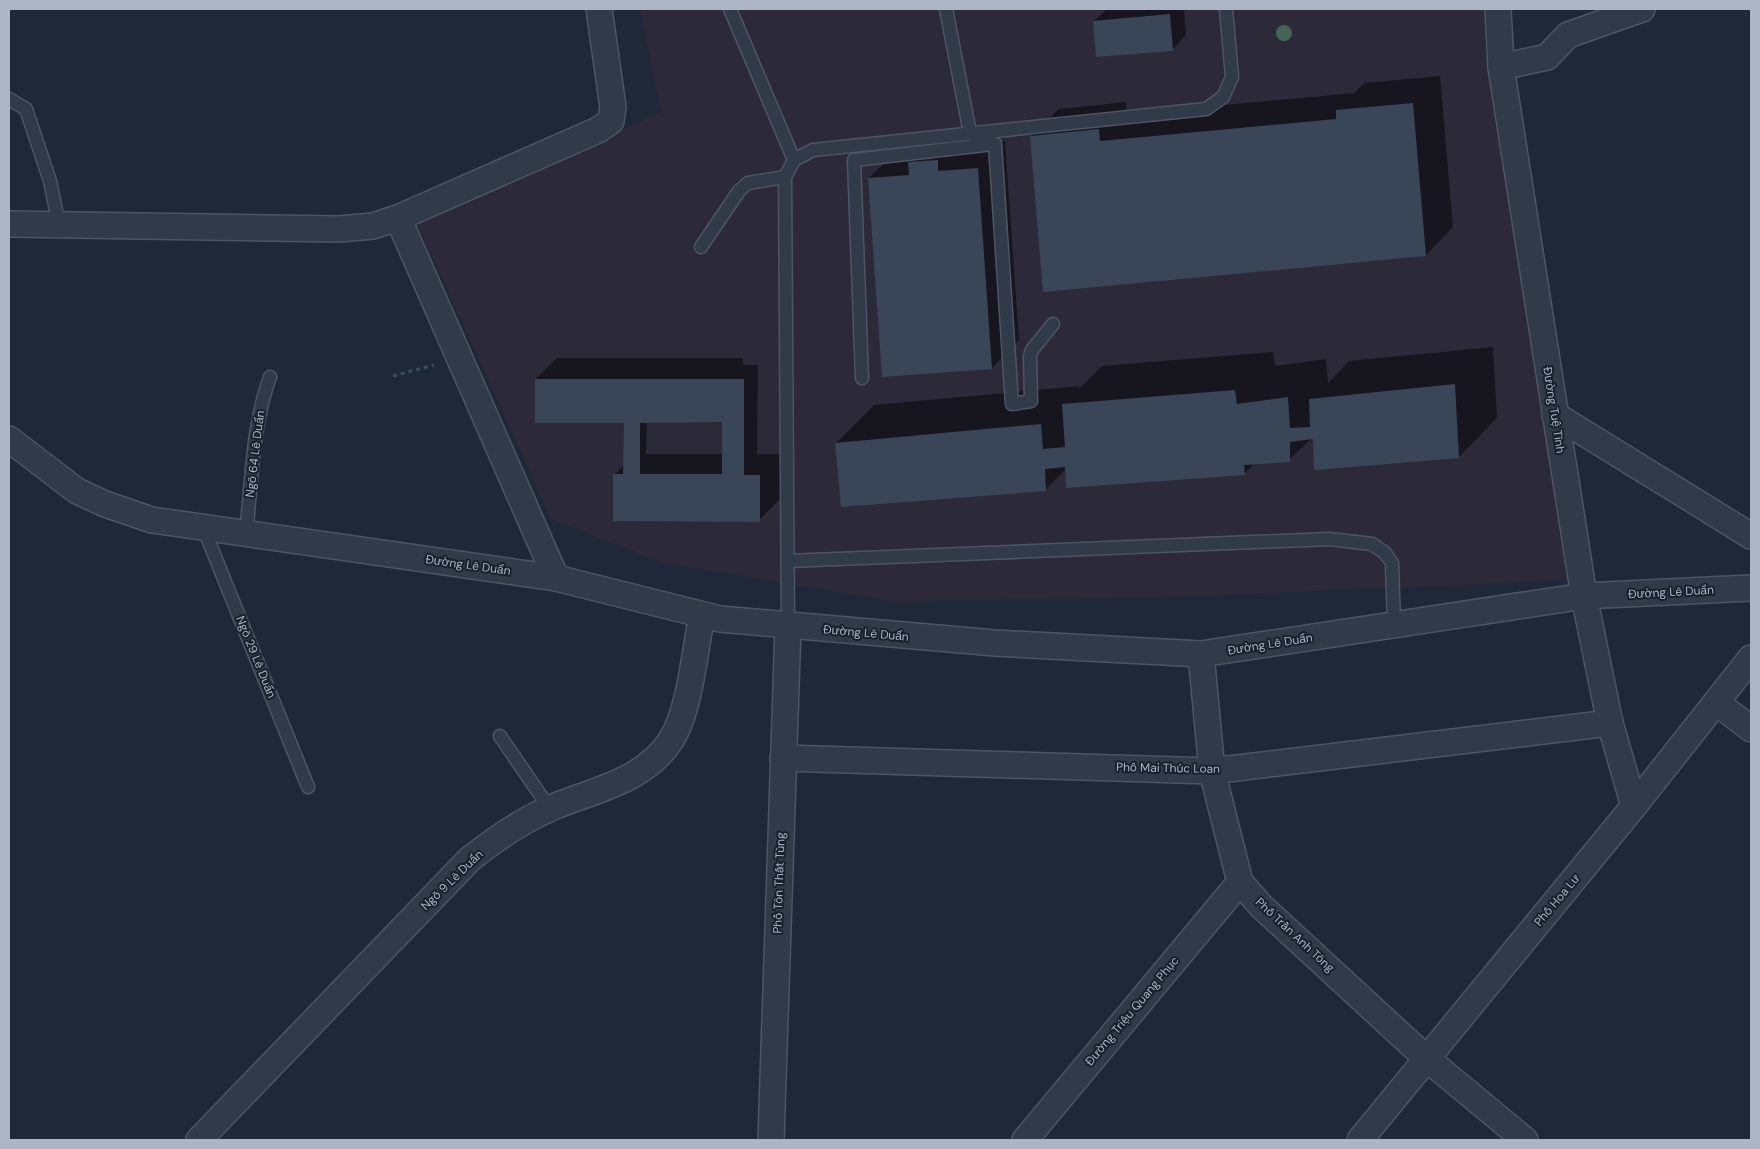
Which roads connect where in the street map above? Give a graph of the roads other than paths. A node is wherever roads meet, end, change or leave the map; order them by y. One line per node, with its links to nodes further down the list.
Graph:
1 (599, 9): 13 (street)
2 (730, 9): 11 (lane)
3 (946, 9): 9 (lane)
4 (1226, 9): 9 (lane)
5 (1498, 9): 7 (street, Đường Tuệ Tĩnh)
6 (1642, 9): 7 (street)
7 (1501, 67): 20 (street, Đường Tuệ Tĩnh)
8 (9, 99): 15 (lane)
9 (970, 133): 10 (lane); 11 (lane)
10 (995, 144): 17 (lane); 19 (lane)
11 (794, 160): 12 (lane)
12 (785, 177): 16 (lane); 25 (lane)
13 (398, 218): 15 (street); 26 (street)
14 (9, 224): 15 (street)
15 (59, 225)
16 (701, 247)
17 (1053, 324)
18 (270, 377): 23 (lane, Ngõ 64 Lê Duẩn)
19 (862, 378)
20 (1555, 415): 24 (street); 28 (street, Đường Tuệ Tĩnh)
21 (9, 439): 22 (street, Đường Lê Duẩn)
22 (203, 527): 23 (street, Đường Lê Duẩn); 40 (lane, Ngõ 29 Lê Duẩn)
23 (246, 533): 26 (street, Đường Lê Duẩn)
24 (1751, 536)
25 (788, 561): 30 (lane); 31 (lane)
26 (556, 578): 29 (street, Đường Lê Duẩn)
27 (1751, 588): 28 (street, Đường Lê Duẩn)
28 (1584, 596): 30 (street, Đường Lê Duẩn); 35 (street, Đường Tuệ Tĩnh)
29 (702, 615): 31 (street, Đường Lê Duẩn); 42 (street, Ngõ 9 Lê Duẩn)
30 (1394, 625): 32 (street, Đường Lê Duẩn)
31 (788, 626): 32 (street, Đường Lê Duẩn); 38 (street, Phố Tôn Thất Tùng)
32 (1201, 654): 39 (street, Phố Trần Anh Tông)
33 (1751, 658): 34 (street, Phố Hoa Lư)
34 (1717, 703): 36 (street); 41 (street, Phố Hoa Lư)
35 (1610, 723): 39 (street, Phố Mai Thúc Loan); 41 (street, Đường Tuệ Tĩnh)
36 (1751, 730)
37 (500, 736): 42 (lane)
38 (783, 758): 39 (street, Phố Mai Thúc Loan); 46 (street, Phố Tôn Thất Tùng)
39 (1212, 771): 43 (street, Phố Trần Anh Tông)
40 (308, 787)
41 (1634, 806): 44 (street, Phố Hoa Lư)
42 (550, 809): 45 (street, Ngõ 9 Lê Duẩn)
43 (1240, 882): 44 (street, Phố Trần Anh Tông); 47 (street, Đường Triệu Quang Phục)
44 (1426, 1058): 48 (street, Phố Hoa Lư); 49 (street, Phố Trần Anh Tông)
45 (199, 1140)
46 (771, 1140)
47 (1025, 1140)
48 (1360, 1140)
49 (1525, 1140)

